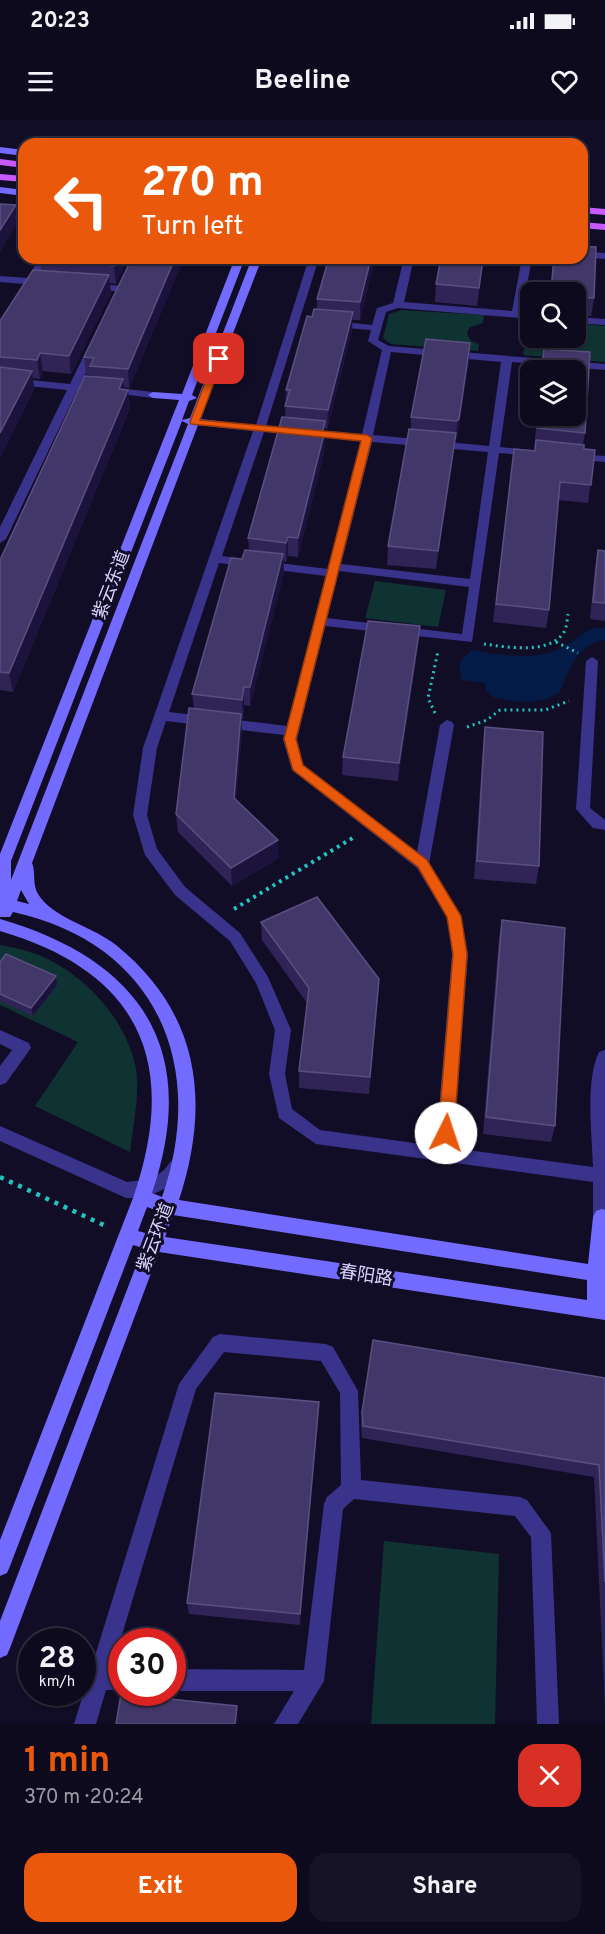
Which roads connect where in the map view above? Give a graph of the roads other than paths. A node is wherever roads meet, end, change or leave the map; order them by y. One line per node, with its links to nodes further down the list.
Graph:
1 (0, 150): 2 (street)
2 (18, 152)
3 (0, 162): 4 (main road)
4 (18, 164)
5 (0, 177): 6 (main road)
6 (18, 178)
7 (0, 190): 8 (street)
8 (18, 192)
9 (588, 211): 10 (main road)
10 (605, 212)
11 (588, 226): 12 (main road)
12 (605, 227)
13 (588, 255): 14 (street)
14 (605, 256)
15 (41, 264): 22 (street)
16 (238, 264): 42 (street, 紫云东道)
17 (255, 264): 43 (street, 紫云东道)
18 (312, 264): 30 (street)
19 (408, 264): 27 (street)
20 (526, 264): 28 (street)
21 (0, 279): 22 (street)
22 (31, 281): 23 (street); 26 (street)
23 (53, 283)
24 (76, 285): 25 (street)
25 (121, 289)
26 (20, 299)
27 (398, 305): 28 (street); 35 (street)
28 (516, 315): 29 (street)
29 (520, 315)
30 (294, 320): 31 (street); 46 (street)
31 (306, 321)
32 (586, 321): 34 (street)
33 (318, 322): 35 (street)
34 (605, 322)
35 (377, 328): 37 (street)
36 (98, 338): 41 (street)
37 (387, 349): 38 (street); 47 (street)
38 (507, 359): 39 (street); 48 (street)
39 (605, 368)
40 (0, 380): 41 (street)
41 (74, 387): 42 (street); 50 (street)
42 (184, 397): 43 (street); 44 (street, 紫云东道)
43 (203, 399): 45 (street, 紫云东道)
44 (175, 420): 45 (street); 61 (street, 紫云东道)
45 (195, 422): 46 (street); 60 (street, 紫云东道)
46 (260, 428): 47 (street); 51 (street)
47 (367, 438): 48 (street); 52 (street)
48 (495, 450): 49 (street); 53 (street)
49 (605, 459)
50 (0, 539)
51 (214, 560): 52 (street); 56 (street)
52 (333, 570): 53 (street); 54 (street)
53 (476, 584): 54 (street)
54 (320, 621): 58 (street)
55 (592, 661): 59 (street)
56 (160, 716): 58 (street); 72 (street)
57 (447, 725): 62 (street)
58 (292, 731): 62 (street)
59 (605, 825)
60 (27, 857): 63 (street, 紫云东道); 64 (street)
61 (3, 864): 63 (street, 紫云东道)
62 (422, 864): 72 (street)
63 (5, 906): 64 (street, 紫云环道); 65 (street, 紫云东道); 66 (street)
64 (62, 922): 71 (street, 紫云环道)
65 (0, 926): 66 (street, 紫云环道)
66 (40, 936): 73 (street, 紫云环道)
67 (0, 1037): 69 (street)
68 (605, 1057): 74 (street)
69 (0, 1078)
70 (0, 1133): 75 (street)
71 (184, 1155): 76 (street); 77 (street, 紫云环道)
72 (444, 1155): 74 (street)
73 (152, 1167): 75 (street); 76 (street, 紫云环道)
74 (603, 1176): 80 (street)
75 (119, 1187): 76 (street)
76 (143, 1194): 77 (street, 春阳路); 78 (street, 紫云环道)
77 (168, 1206): 79 (street, 紫云环道); 80 (street, 春阳路)
78 (128, 1236): 79 (street, 春阳路); 83 (street, 紫云环道)
79 (154, 1243): 81 (street, 春阳路); 84 (street, 紫云环道)
80 (601, 1275): 81 (street)
81 (600, 1311)
82 (351, 1489): 85 (street); 88 (street); 91 (street)
83 (0, 1566)
84 (0, 1648)
85 (99, 1679): 86 (street); 89 (street)
86 (108, 1679)
87 (186, 1680): 88 (street)
88 (313, 1681): 90 (street)
89 (85, 1724)
90 (285, 1724)
91 (548, 1724)

